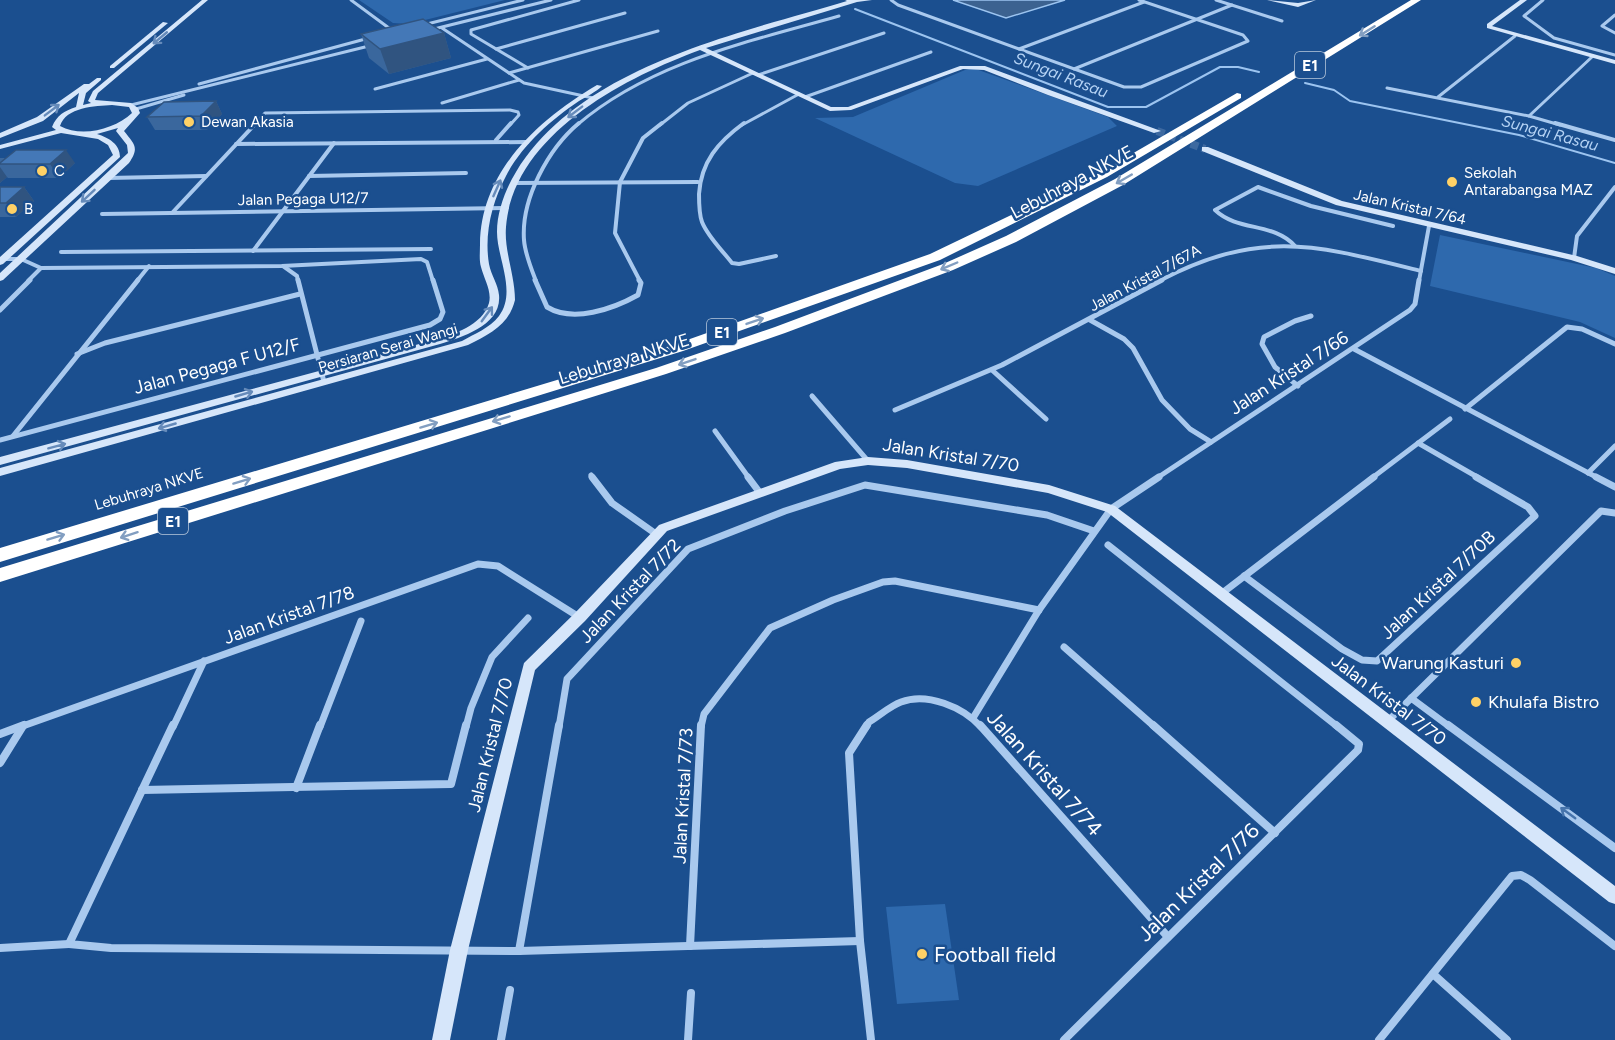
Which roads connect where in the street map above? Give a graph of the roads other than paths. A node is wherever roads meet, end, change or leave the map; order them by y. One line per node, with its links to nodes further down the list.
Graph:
1 (194, 0): 49 (street)
2 (205, 0): 62 (street, one-way to 62)
3 (351, 0): 30 (street)
4 (523, 0): 26 (street)
5 (551, 0): 27 (street)
6 (579, 0): 39 (street)
7 (845, 0): 18 (street); 57 (street, Persiaran Serai Wangi)
8 (869, 0): 18 (street)
9 (891, 0): 40 (street)
10 (1139, 0): 19 (street)
11 (1216, 0): 20 (street)
12 (1270, 0): 13 (street)
13 (1313, 0)
14 (1398, 0): 144 (highway, Lebuhraya NKVE / E1, one-way to 14)
15 (1417, 0): 145 (highway, Lebuhraya NKVE / E1, one-way to 145)
16 (1524, 0): 35 (street)
17 (1543, 0): 43 (street)
18 (855, 1): 38 (street, Persiaran Serai Wangi)
19 (1145, 2): 24 (street); 40 (street)
20 (1232, 5): 24 (street); 25 (street)
21 (625, 13): 39 (street)
22 (1615, 15): 33 (street)
23 (839, 16): 42 (street)
24 (1197, 20): 48 (street); 48 (street)
25 (1282, 21)
26 (415, 27)
27 (442, 28): 29 (street); 45 (street)
28 (404, 29): 30 (street)
29 (426, 31)
30 (393, 32): 34 (street)
31 (658, 32): 47 (street)
32 (884, 33): 52 (street)
33 (1615, 33)
34 (382, 35)
35 (1515, 36): 44 (street); 58 (street)
36 (371, 38): 60 (street)
37 (381, 43): 50 (street)
38 (701, 48): 42 (street); 59 (street, Persiaran Serai Wangi)
39 (496, 49): 47 (street)
40 (1018, 49): 48 (street)
41 (931, 52): 56 (street)
42 (713, 54): 52 (street); 84 (street)
43 (1615, 55)
44 (1593, 56): 46 (street); 65 (street)
45 (487, 59): 51 (street); 55 (street)
46 (1615, 62)
47 (528, 68): 51 (street)
48 (1073, 69)
49 (105, 73): 64 (street); 70 (street, one-way to 49)
50 (260, 73): 60 (street); 63 (street)
51 (509, 73): 53 (street)
52 (756, 74): 56 (street); 85 (street)
53 (519, 80): 57 (street); 61 (street)
54 (1387, 88): 58 (street)
55 (375, 89)
56 (802, 95): 68 (street); 82 (street)
57 (580, 96): 59 (street); 73 (street, Persiaran Serai Wangi)
58 (1438, 97): 65 (street)
59 (593, 98): 83 (street, Persiaran Serai Wangi, one-way to 83)
60 (153, 99): 63 (street)
61 (442, 103)
62 (99, 104): 63 (street); 64 (street)
63 (133, 107): 66 (street)
64 (80, 108): 67 (street)
65 (1529, 117): 72 (street)
66 (127, 121): 69 (street); 81 (street)
67 (58, 127): 69 (street); 70 (street); 76 (street)
68 (1157, 131)
69 (76, 134): 103 (street)
70 (0, 138)
71 (496, 140): 73 (street); 74 (street); 75 (street)
72 (1615, 140)
73 (527, 142): 87 (street, Persiaran Serai Wangi, one-way to 73)
74 (334, 143): 75 (street); 80 (street)
75 (236, 144): 79 (street)
76 (0, 147)
77 (1205, 149): 93 (street, Jalan Kristal 7/64)
78 (466, 173): 80 (street)
79 (206, 176): 81 (street); 90 (street)
80 (309, 176): 89 (street)
81 (107, 178): 102 (street, one-way to 102)
82 (698, 182): 85 (street); 100 (street)
83 (514, 183): 84 (street); 88 (street, Persiaran Serai Wangi)
84 (536, 183): 85 (street); 85 (street)
85 (620, 183)
86 (1615, 187): 101 (street)
87 (488, 208): 88 (street, Jalan Pegaga U12/7); 89 (street, Jalan Pegaga U12/7); 119 (street, Persiaran Serai Wangi, one-way to 87)
88 (505, 208): 119 (street, Persiaran Serai Wangi)
89 (282, 212): 90 (street, Jalan Pegaga U12/7); 98 (street)
90 (172, 213): 91 (street, Jalan Pegaga U12/7)
91 (102, 214)
92 (1392, 226): 94 (street)
93 (1429, 226): 101 (street, Jalan Kristal 7/64); 107 (street, Jalan Kristal 7/66)
94 (1282, 232): 95 (street); 96 (street)
95 (1276, 245): 96 (street, Jalan Kristal 7/67A); 113 (street, Jalan Kristal 7/67A)
96 (1295, 246): 107 (street, Jalan Kristal 7/67A)
97 (431, 249): 98 (street)
98 (253, 251): 99 (street)
99 (61, 252)
100 (776, 255)
101 (1574, 258): 108 (street, Jalan Kristal 7/64)
102 (21, 260): 103 (street); 106 (street); 109 (street)
103 (1, 261)
104 (149, 266): 105 (street); 106 (street); 116 (street)
105 (282, 266): 110 (street); 117 (street, Jalan Pegaga F U12/F)
106 (41, 267): 111 (street)
107 (1421, 271): 115 (street, Jalan Kristal 7/66)
108 (1615, 271)
109 (0, 278)
110 (300, 294): 116 (street); 117 (street)
111 (0, 310)
112 (1311, 316): 120 (street)
113 (1090, 320): 118 (street, Jalan Kristal 7/67A); 129 (street)
114 (1615, 344): 122 (street)
115 (1354, 349): 120 (street, Jalan Kristal 7/66); 122 (street)
116 (77, 354): 127 (street)
117 (316, 355): 119 (street); 127 (street, Jalan Pegaga F U12/F)
118 (992, 370): 123 (street, Jalan Kristal 7/67A); 124 (street)
119 (323, 377): 132 (street, Persiaran Serai Wangi, one-way to 119); 134 (street, Persiaran Serai Wangi, one-way to 134)
120 (1298, 386): 129 (street, Jalan Kristal 7/66)
121 (812, 396): 133 (street)
122 (1465, 409): 135 (street)
123 (896, 410)
124 (1046, 419)
125 (1450, 419): 130 (street)
126 (716, 431): 138 (street)
127 (13, 436): 128 (street, Jalan Pegaga F U12/F)
128 (0, 440)
129 (1211, 442): 139 (street, Jalan Kristal 7/66)
130 (1419, 443): 146 (street); 146 (street, Jalan Kristal 7/70B)
131 (1615, 446): 135 (street)
132 (0, 461)
133 (868, 461): 138 (street, Jalan Kristal 7/70); 139 (street, Jalan Kristal 7/70)
134 (0, 472)
135 (1588, 473): 137 (street)
136 (591, 475): 142 (street)
137 (1615, 487)
138 (760, 493): 142 (street, Jalan Kristal 7/70)
139 (1111, 509): 141 (street, Jalan Kristal 7/66); 147 (street, Jalan Kristal 7/70)
140 (1615, 513): 154 (street)
141 (1094, 531): 148 (street, Jalan Kristal 7/66); 172 (street, Jalan Kristal 7/72)
142 (656, 534): 149 (street, Jalan Kristal 7/70)
143 (1108, 545): 162 (street, Jalan Kristal 7/76)
144 (0, 555)
145 (0, 575)
146 (1244, 576): 147 (street)
147 (1221, 594): 156 (street, Jalan Kristal 7/70)
148 (1039, 610): 155 (street, Jalan Kristal 7/66); 168 (street, Jalan Kristal 7/73)
149 (580, 617): 153 (street, Jalan Kristal 7/78); 171 (street, Jalan Kristal 7/70)
150 (528, 618): 160 (street)
151 (361, 621): 160 (street)
152 (1064, 647): 162 (street)
153 (204, 661): 157 (street, Jalan Kristal 7/78); 161 (street)
154 (1411, 698): 156 (street); 163 (street, one-way to 154)
155 (973, 718): 165 (street, Jalan Kristal 7/74); 166 (street, Jalan Kristal 7/74)
156 (1387, 722): 164 (street, Jalan Kristal 7/70)
157 (23, 725): 158 (street, Jalan Kristal 7/78); 159 (street)
158 (0, 734)
159 (0, 763)
160 (296, 788): 161 (street)
161 (142, 790): 167 (street)
162 (1275, 833): 165 (street, Jalan Kristal 7/76)
163 (1615, 848)
164 (1615, 896)
165 (1168, 937): 180 (street, Jalan Kristal 7/76)
166 (860, 941): 168 (street); 179 (street, Jalan Kristal 7/74)
167 (69, 944): 170 (street); 171 (street)
168 (690, 946): 172 (street)
169 (1615, 946): 173 (street)
170 (0, 948)
171 (459, 950): 172 (street); 176 (street, Jalan Kristal 7/70)
172 (519, 951)
173 (1433, 974): 181 (street); 182 (street)
174 (510, 990): 177 (street)
175 (691, 993): 178 (street)
176 (441, 1040)
177 (501, 1040)
178 (688, 1040)
179 (871, 1040)
180 (1064, 1040)
181 (1379, 1040)
182 (1507, 1040)

